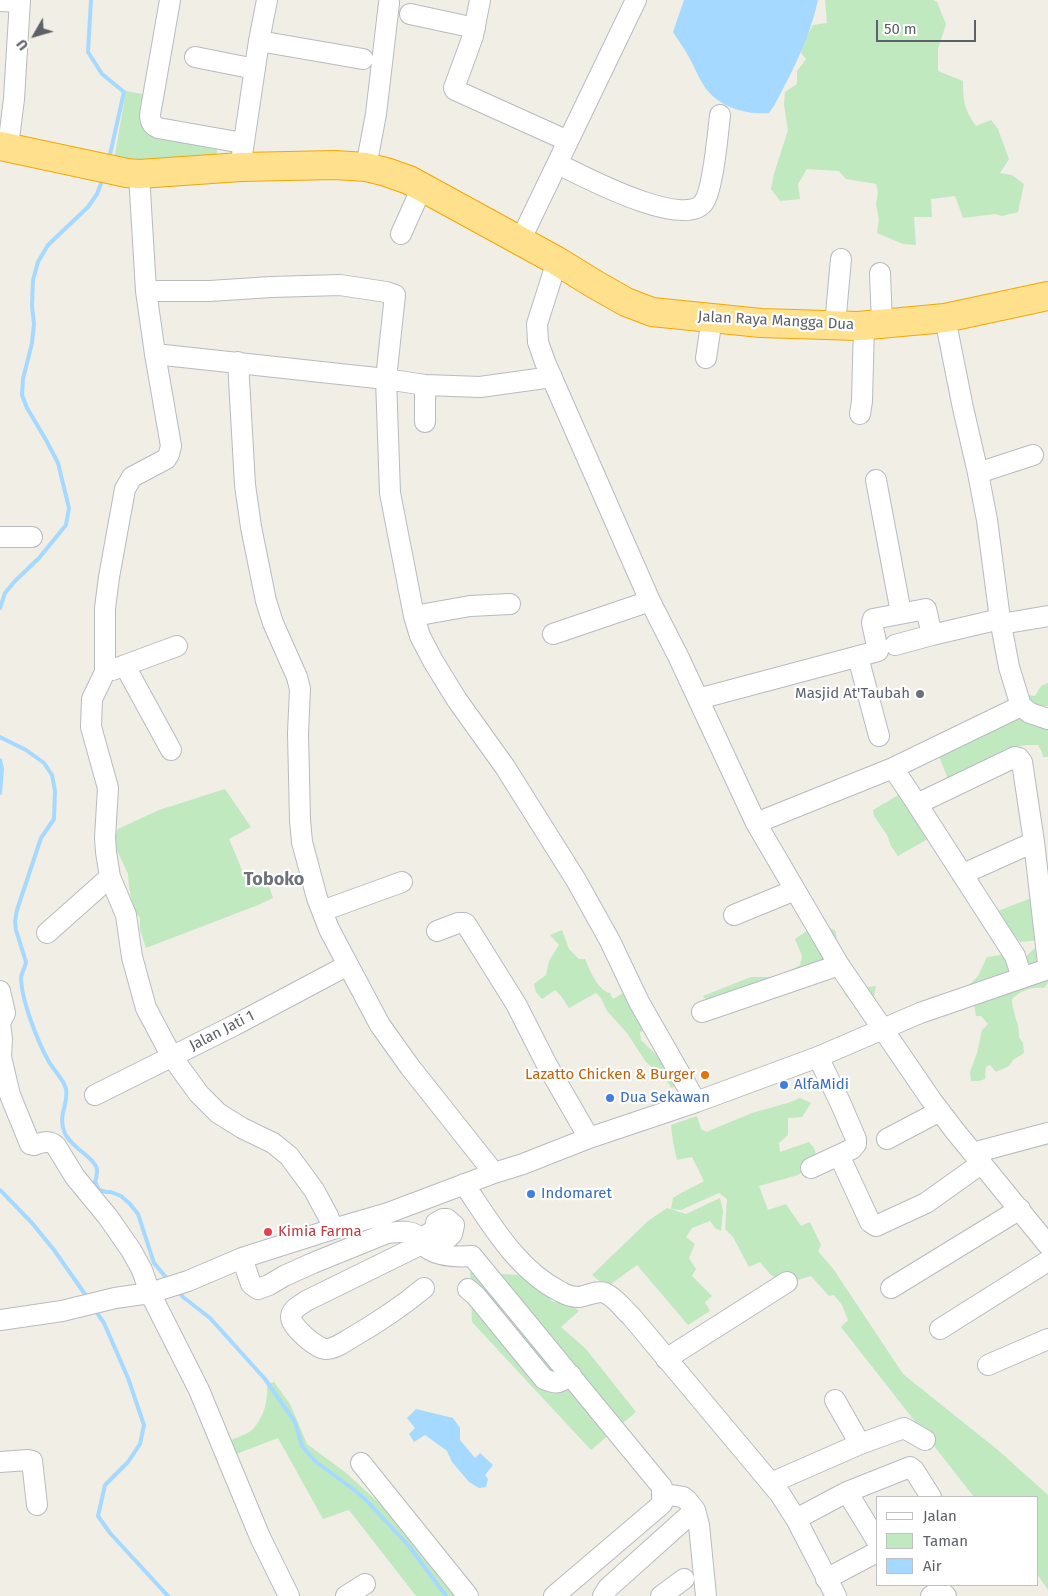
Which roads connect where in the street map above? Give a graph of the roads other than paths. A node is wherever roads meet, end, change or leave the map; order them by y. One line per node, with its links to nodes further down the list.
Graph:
1 (170, 0): 17 (street)
2 (267, 0): 10 (street)
3 (480, 0): 9 (street)
4 (636, 0): 15 (street)
5 (0, 1): 6 (street)
6 (20, 1): 16 (street)
7 (389, 2): 19 (street)
8 (410, 14): 9 (street)
9 (475, 28): 15 (street)
10 (259, 41): 12 (street); 13 (street)
11 (195, 57): 13 (street)
12 (363, 59)
13 (255, 69): 17 (street)
14 (720, 115): 18 (street)
15 (568, 141): 18 (street)
16 (4, 146): 20 (highway, Jalan Raya Mangga Dua)
17 (242, 155): 19 (highway, Jalan Raya Mangga Dua); 20 (highway, Jalan Raya Mangga Dua)
18 (558, 164): 23 (street)
19 (366, 167): 21 (highway, Jalan Raya Mangga Dua)
20 (133, 174): 27 (street)
21 (422, 187): 22 (street); 23 (highway, Jalan Raya Mangga Dua)
22 (401, 234)
23 (520, 241): 25 (highway, Jalan Raya Mangga Dua)
24 (841, 259): 32 (street)
25 (557, 261): 29 (highway, Jalan Raya Mangga Dua); 36 (street)
26 (880, 273): 31 (street)
27 (146, 291): 33 (street); 37 (street)
28 (1048, 296): 30 (highway, Jalan Raya Mangga Dua)
29 (712, 318): 32 (highway, Jalan Raya Mangga Dua); 34 (street)
30 (945, 318): 31 (highway, Jalan Raya Mangga Dua); 42 (street)
31 (873, 324): 32 (highway, Jalan Raya Mangga Dua); 39 (street)
32 (834, 325)
33 (155, 354): 35 (street); 58 (street)
34 (706, 358)
35 (238, 362): 37 (street); 72 (street)
36 (552, 377): 38 (street); 46 (street)
37 (386, 379): 38 (street); 49 (street)
38 (425, 385): 40 (street)
39 (860, 414)
40 (425, 422)
41 (1033, 455): 42 (street)
42 (978, 474): 51 (street)
43 (876, 480): 48 (street)
44 (0, 537): 45 (street)
45 (32, 537)
46 (650, 601): 52 (street); 59 (street)
47 (510, 604): 49 (street)
48 (901, 613): 53 (street); 56 (street)
49 (414, 616): 87 (street)
50 (1048, 616): 51 (street)
51 (1000, 621): 53 (street); 60 (street)
52 (553, 634)
53 (932, 635): 54 (street)
54 (895, 645)
55 (177, 646): 57 (street)
56 (858, 656): 59 (street); 62 (street)
57 (125, 666): 58 (street); 63 (street)
58 (105, 672): 69 (street)
59 (698, 699): 66 (street)
60 (1021, 706): 61 (street); 64 (street)
61 (1048, 719)
62 (879, 736)
63 (171, 750)
64 (893, 768): 65 (street); 66 (street)
65 (916, 804): 67 (street); 68 (street)
66 (756, 823): 71 (street)
67 (1034, 842): 68 (street); 76 (street)
68 (963, 874): 80 (street)
69 (110, 877): 75 (street); 84 (street)
70 (402, 882): 72 (street)
71 (795, 890): 73 (street); 78 (street)
72 (322, 911): 77 (street)
73 (734, 915)
74 (437, 931): 90 (street)
75 (47, 933)
76 (1048, 963)
77 (348, 965): 84 (street, Jalan Jati 1); 95 (street)
78 (840, 965): 82 (street); 83 (street)
79 (1048, 969): 80 (street)
80 (1022, 978): 83 (street)
81 (0, 991): 109 (street)
82 (702, 1012)
83 (884, 1030): 85 (street); 88 (street)
84 (172, 1057): 86 (street, Jalan Jati 1); 99 (street)
85 (818, 1057): 87 (street); 92 (street)
86 (95, 1095)
87 (691, 1103): 90 (street)
88 (940, 1111): 91 (street); 93 (street)
89 (1048, 1133): 93 (street)
90 (588, 1138): 95 (street)
91 (887, 1139)
92 (839, 1155): 93 (street); 94 (street)
93 (977, 1158): 98 (street)
94 (811, 1168)
95 (494, 1173): 96 (street)
96 (464, 1184): 97 (street); 113 (street)
97 (436, 1195): 99 (street); 100 (street)
98 (1020, 1209): 101 (street); 107 (street)
99 (333, 1229): 103 (street)
100 (433, 1234): 102 (street); 102 (street); 103 (street); 106 (street)
101 (1048, 1245)
102 (472, 1256): 115 (street)
103 (242, 1258): 109 (street)
104 (1048, 1261): 111 (street)
105 (787, 1282): 113 (street)
106 (424, 1288)
107 (891, 1288)
108 (468, 1289): 115 (street)
109 (156, 1291): 110 (street); 133 (street)
110 (0, 1320)
111 (940, 1329)
112 (1048, 1339): 114 (street)
113 (666, 1359): 121 (street)
114 (988, 1365)
115 (571, 1375): 123 (street)
116 (835, 1400): 118 (street)
117 (925, 1440): 118 (street)
118 (860, 1444): 121 (street)
119 (0, 1462): 125 (street)
120 (361, 1463): 135 (street)
121 (771, 1483): 127 (street)
122 (847, 1492): 124 (street); 127 (street); 128 (street)
123 (663, 1494): 126 (street); 136 (street)
124 (930, 1496)
125 (37, 1505)
126 (695, 1510): 137 (street); 139 (street)
127 (796, 1519): 132 (street)
128 (876, 1539)
129 (876, 1553): 132 (street)
130 (684, 1579): 138 (street)
131 (365, 1584): 134 (street)
132 (831, 1587)
133 (289, 1596)
134 (346, 1596)
135 (468, 1596)
136 (554, 1596)
137 (603, 1596)
138 (661, 1596)
139 (706, 1596)
140 (930, 1596): 141 (street)
141 (946, 1596)

